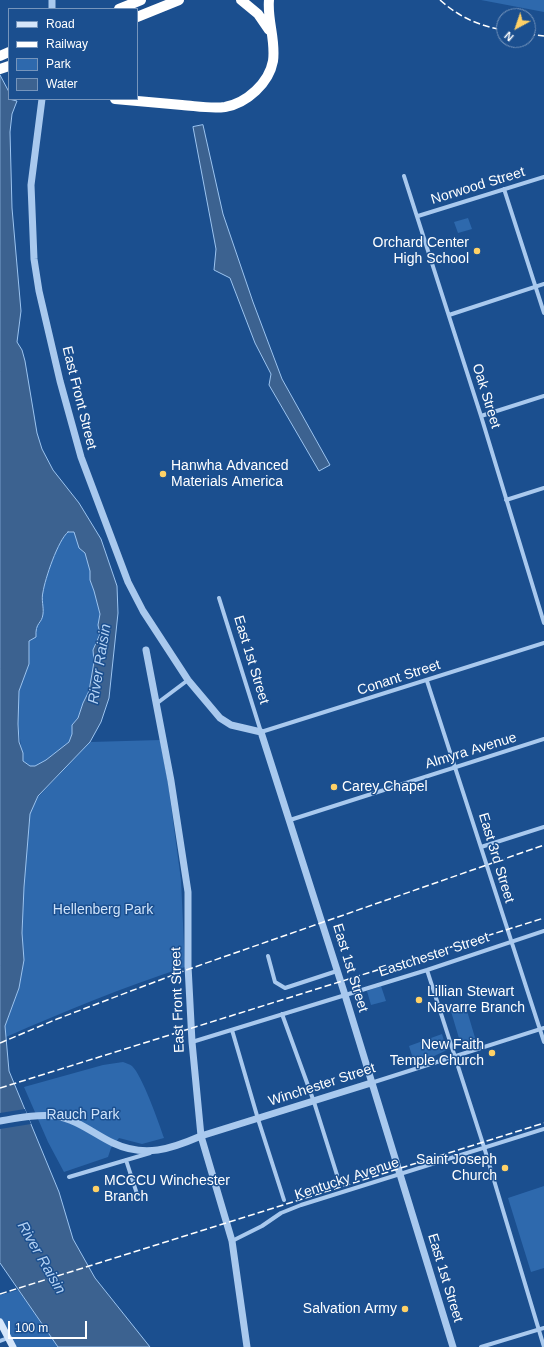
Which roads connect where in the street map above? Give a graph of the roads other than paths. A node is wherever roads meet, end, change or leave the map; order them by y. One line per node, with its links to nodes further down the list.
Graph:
1 (141, 0): 7 (highway)
2 (179, 0): 6 (highway)
3 (183, 0): 6 (highway)
4 (241, 0): 9 (highway)
5 (269, 0): 9 (highway)
6 (168, 4): 8 (highway)
7 (121, 8)
8 (138, 17)
9 (272, 36): 11 (highway)
10 (42, 100): 28 (street, East Front Street)
11 (125, 100)
12 (404, 176): 15 (street, Oak Street)
13 (544, 176): 14 (street, Norwood Street)
14 (504, 189): 15 (street, Norwood Street); 17 (street)
15 (418, 216): 19 (street, Oak Street)
16 (544, 284): 17 (street)
17 (535, 286): 18 (street); 19 (street)
18 (544, 313)
19 (449, 315): 21 (street, Oak Street)
20 (544, 396): 21 (street)
21 (481, 416): 23 (street, Oak Street)
22 (544, 488): 23 (street)
23 (506, 500): 25 (street, Oak Street)
24 (219, 598): 31 (street, East 1st Street)
25 (544, 623)
26 (544, 643): 29 (street, Conant Street)
27 (146, 650): 30 (street, East Front Street)
28 (188, 680): 30 (street); 31 (street, East Front Street)
29 (427, 681): 31 (street, Conant Street); 33 (street, East 3rd Street)
30 (156, 704): 46 (street, East Front Street)
31 (261, 732): 34 (street, East 1st Street)
32 (544, 739): 33 (street, Almyra Avenue)
33 (456, 767): 34 (street, Almyra Avenue); 36 (street, East 3rd Street)
34 (290, 820): 41 (street, East 1st Street)
35 (544, 827): 36 (street)
36 (481, 847): 38 (street, East 3rd Street)
37 (544, 931): 38 (street, Eastchester Street)
38 (511, 941): 40 (street, Eastchester Street); 44 (street, East 3rd Street)
39 (268, 956): 41 (street)
40 (427, 970): 42 (street, Eastchester Street); 48 (street)
41 (338, 971): 42 (street, East 1st Street)
42 (345, 995): 43 (street, Eastchester Street); 49 (street, East 1st Street)
43 (282, 1014): 45 (street, Eastchester Street); 50 (street)
44 (542, 1029): 47 (street, East 3rd Street); 48 (street, Winchester Street)
45 (232, 1030): 46 (street, Eastchester Street); 51 (street)
46 (192, 1042): 54 (street, East Front Street)
47 (544, 1042)
48 (454, 1056): 49 (street, Winchester Street); 55 (street)
49 (371, 1083): 50 (street, Winchester Street); 58 (street, East 1st Street)
50 (314, 1102): 51 (street, Winchester Street); 59 (street)
51 (258, 1119): 54 (street, Winchester Street); 62 (street)
52 (0, 1121): 56 (street, Winchester Street)
53 (544, 1128): 55 (street, Kentucky Avenue)
54 (201, 1136): 56 (street, Winchester Street); 63 (street, East Front Street)
55 (484, 1147): 58 (street, Kentucky Avenue); 66 (street)
56 (154, 1152): 57 (street, Winchester Street)
57 (126, 1160): 60 (street, Winchester Street); 61 (street)
58 (400, 1174): 63 (street, Kentucky Avenue); 71 (street, East 1st Street)
59 (337, 1175)
60 (69, 1177)
61 (137, 1194)
62 (284, 1200)
63 (232, 1241): 70 (street, East Front Street)
64 (0, 1322): 67 (main road)
65 (544, 1328): 66 (street)
66 (538, 1330): 72 (street); 73 (street)
67 (8, 1338): 68 (street); 69 (main road)
68 (0, 1341)
69 (13, 1347)
70 (247, 1347)
71 (453, 1347)
72 (480, 1347)
73 (544, 1347)

